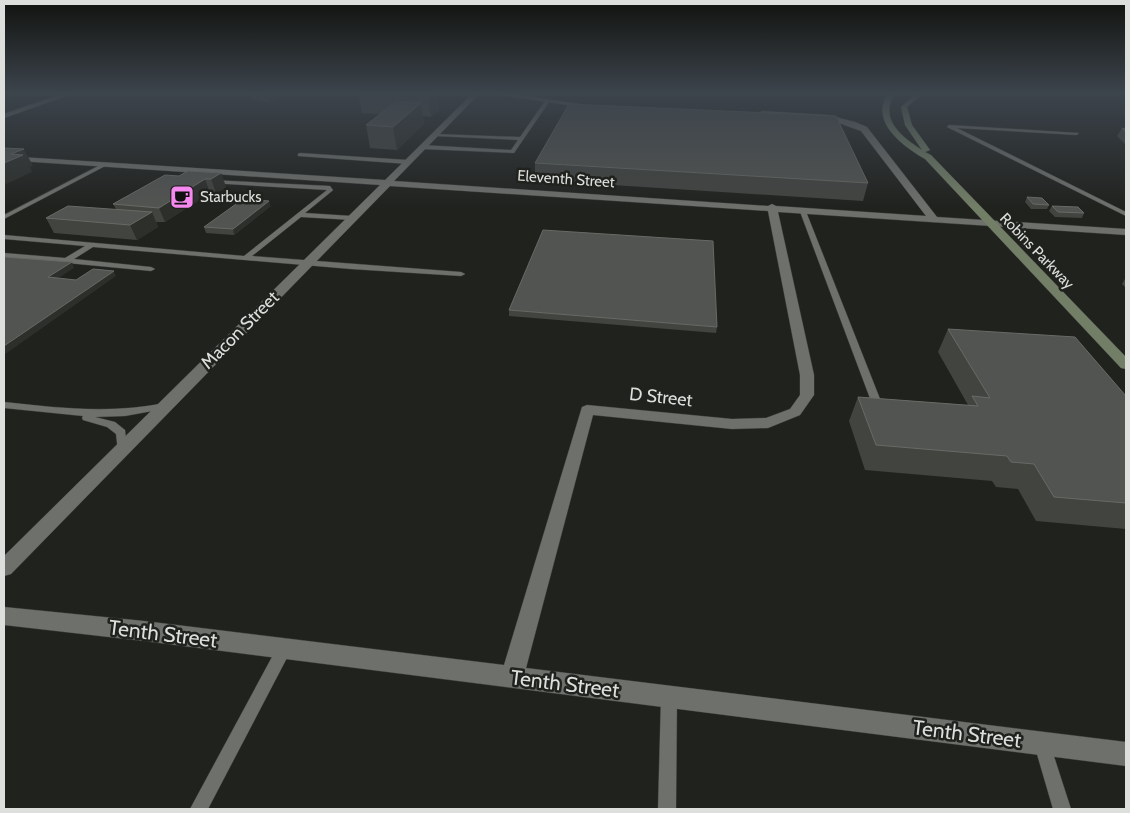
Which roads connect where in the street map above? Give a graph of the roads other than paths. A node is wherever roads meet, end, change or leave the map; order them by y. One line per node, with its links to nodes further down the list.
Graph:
1 (439, 131): 9 (street, Macon Street)
2 (527, 131): 10 (lane)
3 (866, 131): 27 (street)
4 (897, 131): 14 (street, Robins Parkway)
5 (911, 131): 14 (street, Robins Parkway)
6 (959, 131): 23 (lane)
7 (1028, 131): 8 (lane)
8 (1077, 134)
9 (435, 135): 10 (lane); 11 (street, Macon Street)
10 (521, 139): 11 (lane)
11 (422, 148): 15 (street, Macon Street)
12 (300, 155): 15 (lane)
13 (4, 158): 16 (street, Eleventh Street)
14 (928, 158): 28 (street, Robins Parkway)
15 (408, 162): 20 (street, Macon Street)
16 (106, 164): 17 (street, Eleventh Street); 25 (lane)
17 (198, 171): 18 (lane); 20 (street, Eleventh Street)
18 (186, 179)
19 (207, 182): 24 (lane)
20 (386, 183): 21 (street, Eleventh Street); 26 (street, Macon Street)
21 (772, 207): 22 (street, Eleventh Street); 47 (street, D Street)
22 (802, 209): 27 (street, Eleventh Street); 42 (lane)
23 (1126, 214)
24 (300, 215): 26 (lane); 33 (lane)
25 (4, 217)
26 (352, 218): 35 (street, Macon Street)
27 (934, 218): 28 (street, Eleventh Street)
28 (988, 222): 29 (street, Eleventh Street); 38 (street, Robins Parkway)
29 (1126, 232)
30 (4, 237): 31 (lane)
31 (93, 244): 33 (lane); 34 (lane)
32 (4, 255): 34 (lane)
33 (247, 257): 35 (lane)
34 (66, 260): 36 (lane)
35 (308, 262): 37 (lane); 40 (street, Macon Street)
36 (151, 269)
37 (461, 274)
38 (1126, 365)
39 (4, 405): 41 (lane)
40 (165, 406): 41 (lane); 43 (street, Macon Street)
41 (45, 409): 43 (lane)
42 (883, 420)
43 (122, 449): 44 (street, Macon Street)
44 (4, 568)
45 (4, 616): 46 (street, Tenth Street)
46 (284, 649): 47 (street, Tenth Street); 51 (lane)
47 (512, 678): 48 (street, Tenth Street)
48 (669, 697): 49 (street, Tenth Street); 52 (lane)
49 (1042, 744): 50 (street, Tenth Street); 53 (lane)
50 (1126, 754)
51 (199, 809)
52 (667, 809)
53 (1062, 809)

